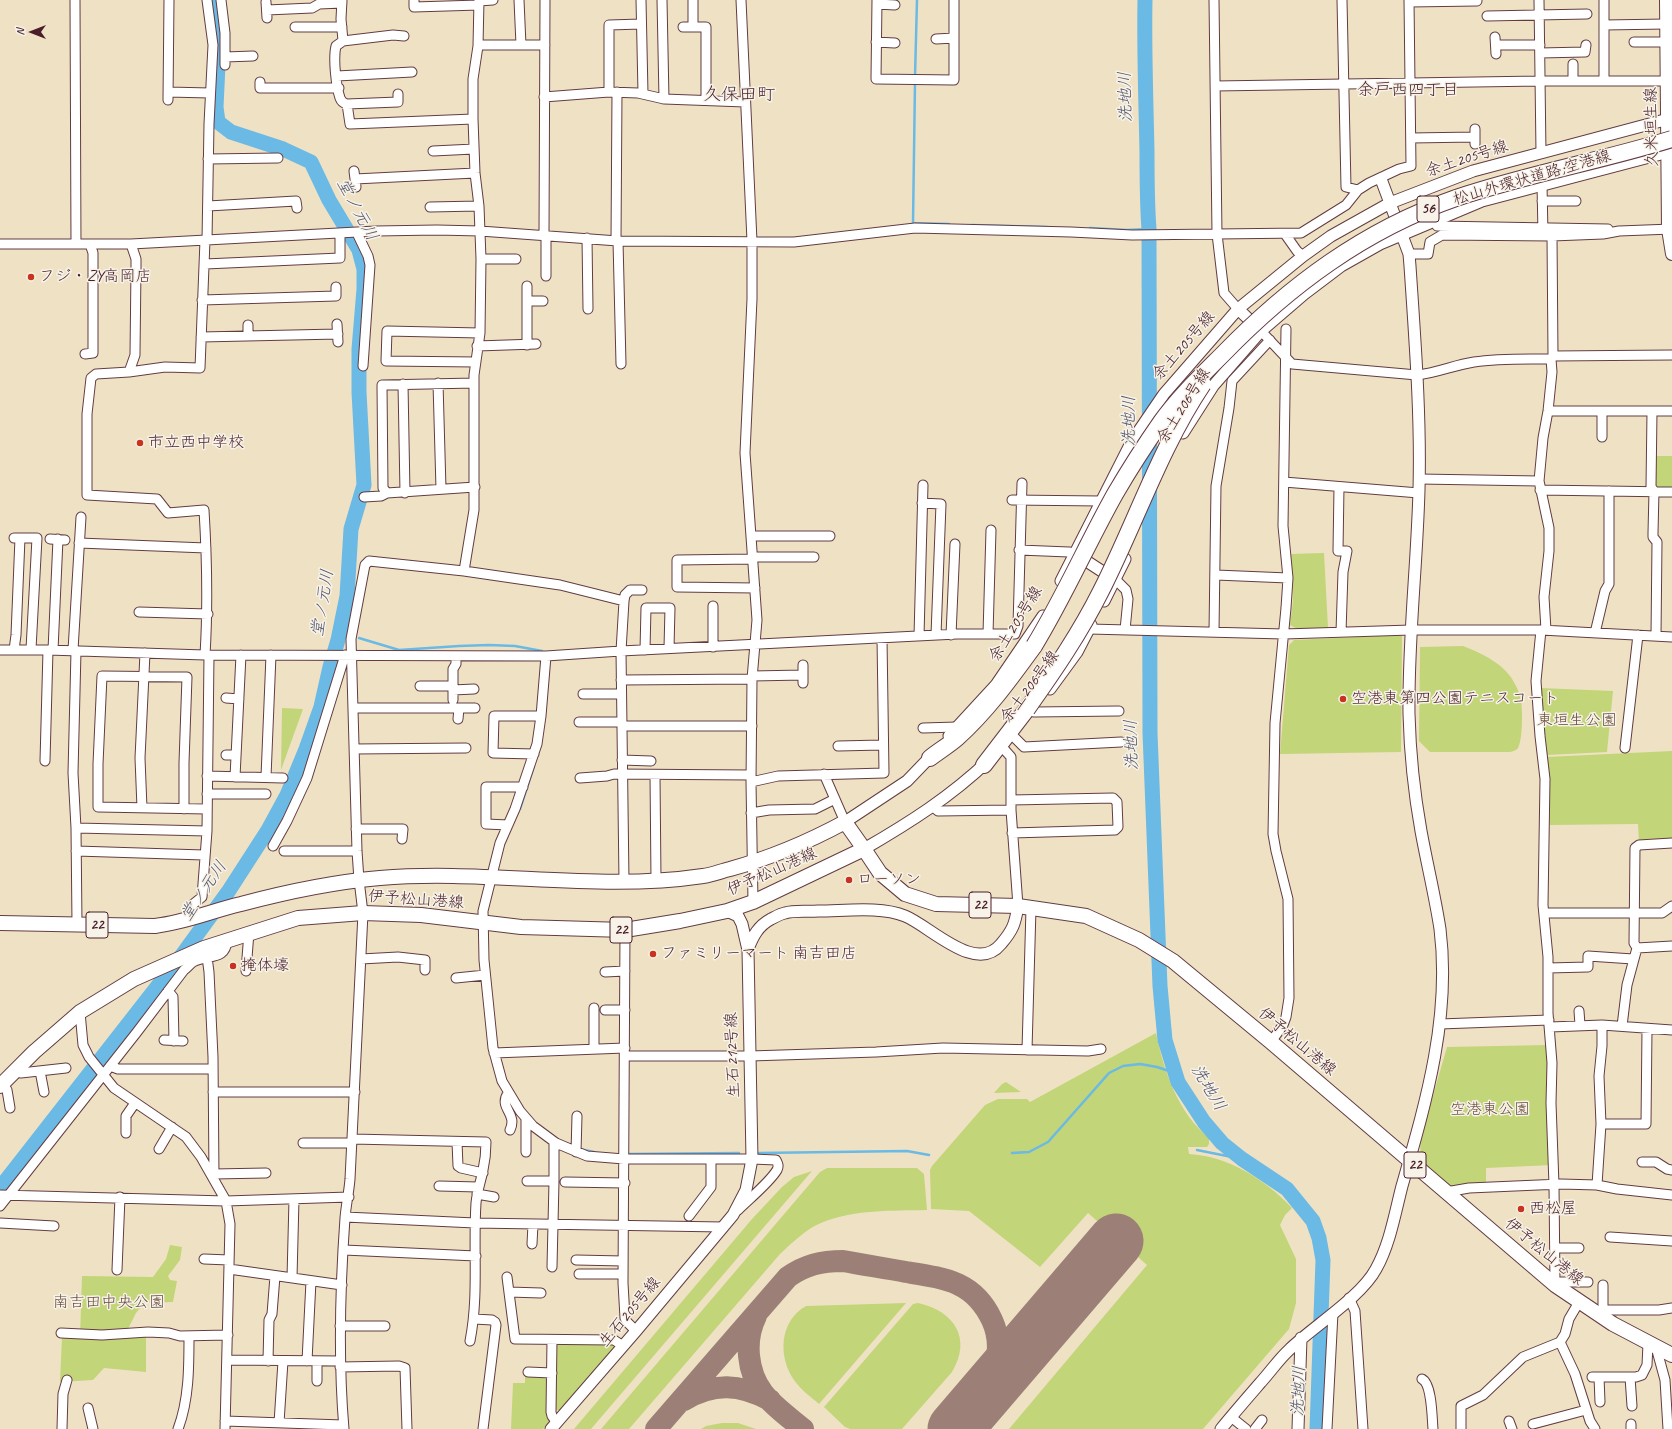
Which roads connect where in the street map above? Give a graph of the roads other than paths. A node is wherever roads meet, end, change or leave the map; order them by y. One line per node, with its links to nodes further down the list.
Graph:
1 (75, 0): 109 (street)
2 (169, 0): 62 (street)
3 (207, 0): 62 (street)
4 (221, 0): 48 (street)
5 (414, 0): 22 (street)
6 (493, 0): 22 (street)
7 (519, 0): 43 (street)
8 (545, 0): 46 (street)
9 (641, 0): 29 (street)
10 (662, 0): 66 (street)
11 (693, 0): 67 (street)
12 (741, 0): 68 (street)
13 (954, 0): 36 (street)
14 (1214, 0): 59 (street)
15 (1342, 0): 58 (street)
16 (1539, 0): 27 (street)
17 (1604, 0): 31 (street)
18 (1666, 0): 30 (main road, 久米垣生線)
19 (1409, 1): 20 (street); 57 (street)
20 (1476, 1)
21 (342, 2): 25 (street); 33 (street)
22 (479, 2): 42 (street)
23 (877, 2): 24 (street); 38 (street)
24 (895, 4)
25 (267, 10)
26 (1587, 14): 27 (street)
27 (1539, 15): 28 (street); 47 (street)
28 (1487, 16)
29 (641, 24): 61 (street); 63 (street)
30 (1666, 24): 31 (street); 40 (main road, 久米垣生線)
31 (1604, 25): 52 (street)
32 (295, 27): 33 (street)
33 (342, 27): 37 (street)
34 (404, 36): 37 (street)
35 (936, 38): 36 (street)
36 (954, 38): 38 (street)
37 (343, 42): 51 (street)
38 (876, 42): 41 (street)
39 (1634, 42): 40 (street)
40 (1667, 42): 55 (main road, 久米垣生線)
41 (895, 43)
42 (478, 45): 43 (street); 70 (street)
43 (521, 45): 46 (street)
44 (1495, 45): 47 (street)
45 (1586, 45): 47 (street)
46 (545, 46): 65 (street)
47 (1540, 49): 53 (street)
48 (253, 56)
49 (1573, 64): 54 (street)
50 (412, 72): 51 (street)
51 (337, 76): 60 (street)
52 (1604, 80): 54 (street); 55 (street)
53 (1540, 81): 54 (street); 57 (street); 79 (street)
54 (1573, 81)
55 (1670, 81): 71 (main road, 久米垣生線)
56 (260, 82): 60 (street)
57 (1410, 84): 58 (street); 75 (street)
58 (1343, 85): 59 (street); 86 (street)
59 (1215, 86): 99 (street)
60 (339, 88): 69 (street)
61 (613, 92): 63 (street); 65 (street); 106 (street)
62 (210, 93): 81 (street)
63 (643, 93): 66 (street)
64 (398, 94): 69 (street)
65 (544, 97): 102 (street)
66 (664, 99): 67 (street)
67 (706, 100): 68 (street)
68 (745, 102): 107 (street)
69 (346, 104): 72 (street)
70 (473, 119): 72 (street); 77 (street)
71 (1670, 119): 76 (main road, 久米垣生線); 79 (street, 余土205号線)
72 (423, 121): 73 (street)
73 (423, 131)
74 (1475, 137): 75 (street)
75 (1411, 138): 83 (street)
76 (1671, 148): 85 (street, 余土206号線); 95 (main road, 久米垣生線); 136 (highway, 松山外環状道路;空港線 / 56, bridge)
77 (474, 149): 78 (street); 82 (street)
78 (433, 151)
79 (1541, 152): 85 (street); 89 (street, 余土205号線)
80 (278, 158): 81 (street)
81 (208, 159): 90 (street)
82 (475, 173): 84 (street); 91 (street)
83 (1381, 178): 86 (street); 89 (street)
84 (355, 179)
85 (1542, 184): 87 (street); 103 (street, 余土206号線)
86 (1358, 190): 100 (street)
87 (1542, 201): 88 (street); 101 (street)
88 (1576, 201)
89 (1390, 203): 103 (street); 114 (street, 余土205号線)
90 (208, 206): 93 (street); 105 (street)
91 (479, 206): 92 (street); 96 (street)
92 (430, 207)
93 (297, 208)
94 (1437, 226): 101 (street)
95 (1670, 229): 101 (street); 113 (main road, 久米垣生線)
96 (480, 231): 97 (street); 102 (street); 115 (street)
97 (357, 233): 98 (street); 142 (street)
98 (340, 234): 105 (street); 117 (street)
99 (1217, 234): 100 (street); 107 (street); 125 (street)
100 (1285, 234): 114 (street)
101 (1546, 234): 112 (street); 139 (street)
102 (545, 235): 104 (street); 118 (street)
103 (1402, 235): 112 (street); 128 (street, 余土206号線)
104 (587, 238): 106 (street); 124 (street)
105 (206, 240): 111 (street); 117 (street)
106 (617, 241): 107 (street); 141 (street)
107 (752, 241): 174 (street)
108 (0, 244): 109 (street)
109 (76, 244): 110 (street)
110 (90, 244): 111 (street); 135 (street)
111 (131, 244): 143 (street)
112 (1409, 254): 144 (street)
113 (1672, 254)
114 (1303, 256): 125 (street, 余土205号線)
115 (481, 259): 116 (street); 130 (street)
116 (516, 259)
117 (205, 264): 121 (street)
118 (546, 276)
119 (527, 286): 122 (street)
120 (336, 287): 121 (street)
121 (202, 300): 132 (street)
122 (527, 301): 123 (street); 134 (street)
123 (543, 301)
124 (588, 308)
125 (1238, 309): 128 (street); 170 (street, 余土205号線)
126 (248, 325): 131 (street)
127 (1286, 329): 138 (street)
128 (1261, 331): 133 (street); 187 (street, 余土206号線)
129 (338, 333): 131 (street)
130 (480, 333): 134 (street); 140 (street)
131 (248, 336): 132 (street)
132 (201, 337): 143 (street)
133 (1270, 340): 138 (street); 185 (street)
134 (478, 346): 140 (street)
135 (85, 354)
136 (1222, 354): 243 (highway, bridge); 262 (highway, bridge)
137 (1672, 355): 139 (street)
138 (1286, 357): 144 (street); 155 (street)
139 (1552, 357): 144 (street); 148 (street)
140 (476, 362): 146 (street)
141 (621, 364)
142 (363, 366)
143 (129, 372): 180 (street)
144 (1417, 375): 153 (street)
145 (438, 383): 146 (street); 147 (street); 160 (street)
146 (474, 383): 158 (street)
147 (403, 384): 165 (street); 167 (street)
148 (1548, 411): 150 (street); 154 (street)
149 (1672, 411): 151 (street)
150 (1602, 412): 151 (street); 152 (street)
151 (1652, 412): 163 (street)
152 (1602, 437)
153 (1419, 479): 154 (street); 166 (street)
154 (1539, 481): 161 (street)
155 (1284, 482): 159 (street); 186 (street)
156 (1022, 483): 169 (street)
157 (923, 485): 171 (street)
158 (475, 487): 160 (street); 184 (street)
159 (1339, 487): 166 (street); 199 (street)
160 (441, 489): 165 (street)
161 (1540, 490): 162 (street); 197 (street)
162 (1609, 491): 163 (street); 200 (street)
163 (1654, 491): 164 (street); 207 (street)
164 (1672, 492)
165 (405, 493): 167 (street)
166 (1419, 493): 196 (street)
167 (387, 494): 168 (street)
168 (364, 497)
169 (1017, 500): 170 (street); 179 (street)
170 (1100, 501): 181 (street, 余土205号線)
171 (919, 504): 205 (street); 206 (street)
172 (81, 517): 177 (street)
173 (991, 530): 202 (street)
174 (751, 536): 175 (street); 183 (street)
175 (827, 539)
176 (58, 540): 216 (street)
177 (79, 543): 180 (street); 218 (street)
178 (954, 544): 201 (street)
179 (1017, 545): 181 (street); 202 (street)
180 (206, 548): 193 (street)
181 (1075, 553): 187 (street); 249 (street, 余土205号線)
182 (814, 557): 183 (street)
183 (753, 558): 188 (street); 188 (street)
184 (464, 571): 190 (street); 224 (street)
185 (1216, 575): 186 (street); 198 (street)
186 (1288, 578): 203 (street)
187 (1116, 580): 194 (street, 余土206号線); 195 (street)
188 (755, 588): 210 (street)
189 (642, 590): 190 (street)
190 (624, 601): 219 (street)
191 (713, 606): 211 (street)
192 (139, 612): 193 (street)
193 (208, 614): 221 (street)
194 (1089, 629): 195 (street); 243 (street, 余土206号線)
195 (1125, 630): 198 (street)
196 (1411, 630): 197 (street); 199 (street); 338 (street)
197 (1544, 630): 200 (street); 311 (street)
198 (1214, 632): 203 (street)
199 (1341, 632): 203 (street)
200 (1596, 633): 204 (street)
201 (951, 634): 202 (street); 206 (street)
202 (988, 634)
203 (1284, 634): 346 (street)
204 (1638, 635): 207 (street); 257 (street)
205 (919, 636): 206 (street); 209 (street)
206 (936, 636)
207 (1656, 636): 208 (street)
208 (1672, 637)
209 (882, 638): 210 (street); 253 (street)
210 (754, 644): 211 (street); 229 (street)
211 (712, 646): 212 (street)
212 (669, 648): 217 (street); 217 (street)
213 (30, 649): 215 (street); 215 (street); 216 (street)
214 (0, 650): 215 (street)
215 (14, 650)
216 (50, 650): 218 (street); 264 (street)
217 (645, 650): 219 (street)
218 (74, 651): 220 (street); 289 (street)
219 (621, 651): 226 (street); 230 (street)
220 (145, 653): 221 (street); 228 (street)
221 (207, 655): 222 (street); 271 (street)
222 (241, 655): 223 (street); 237 (street)
223 (271, 655): 224 (street); 273 (street)
224 (346, 655): 225 (street); 239 (street); 295 (street)
225 (456, 656): 226 (street); 232 (street)
226 (546, 656): 244 (street)
227 (803, 674): 229 (street)
228 (144, 676): 282 (street); 282 (street); 283 (street)
229 (752, 677): 230 (street); 248 (street)
230 (621, 680): 235 (street)
231 (420, 686): 232 (street)
232 (453, 688): 233 (street); 238 (street)
233 (474, 689)
234 (583, 694): 235 (street)
235 (621, 694): 247 (street)
236 (226, 698): 237 (street)
237 (239, 699): 261 (street)
238 (453, 700)
239 (353, 708): 240 (street); 258 (street)
240 (459, 708): 241 (street); 245 (street)
241 (475, 708)
242 (1113, 708): 243 (street)
243 (1030, 711): 251 (street, 余土206号線); 266 (highway)
244 (541, 716): 259 (street); 259 (street)
245 (458, 719)
246 (579, 722): 247 (street)
247 (622, 724): 248 (street); 263 (street)
248 (752, 726): 275 (street)
249 (957, 727): 250 (street); 262 (street, 余土205号線)
250 (924, 728)
251 (1013, 736): 252 (street); 256 (street, 余土206号線)
252 (1121, 742)
253 (882, 745): 254 (street); 268 (street)
254 (838, 746)
255 (466, 748): 258 (street)
256 (1003, 748): 266 (street, 余土206号線); 280 (street)
257 (1625, 748)
258 (354, 749): 290 (street)
259 (534, 754): 276 (street)
260 (226, 755): 261 (street)
261 (236, 755): 272 (street)
262 (930, 758): 287 (street, 余土205号線)
263 (622, 760): 265 (street); 267 (street)
264 (45, 761)
265 (651, 761)
266 (984, 765): 281 (street, 余土206号線)
267 (622, 774): 269 (street); 270 (street); 305 (street)
268 (824, 774): 275 (street); 279 (street)
269 (585, 775)
270 (654, 775): 275 (street); 304 (street)
271 (207, 776): 272 (street); 277 (street)
272 (236, 777): 273 (street)
273 (266, 777): 274 (street)
274 (283, 778)
275 (751, 778): 286 (street)
276 (523, 788): 288 (street); 288 (street)
277 (207, 794): 278 (street); 284 (street)
278 (266, 794)
279 (835, 799): 286 (street); 287 (street)
280 (1011, 800): 285 (street); 292 (street)
281 (933, 807): 285 (street); 296 (street, 余土206号線)
282 (142, 808): 283 (street)
283 (184, 809): 284 (street)
284 (207, 809): 291 (street)
285 (1011, 810): 292 (street)
286 (752, 813): 301 (street)
287 (845, 822): 296 (main road, 伊予松山港線 / 22); 301 (main road, 伊予松山港線 / 22)
288 (508, 825): 302 (street)
289 (76, 828): 291 (street); 297 (street)
290 (356, 829): 293 (street); 299 (street)
291 (206, 831): 300 (street)
292 (1012, 833): 308 (street)
293 (402, 840)
294 (1672, 843): 312 (street)
295 (274, 846)
296 (864, 849): 306 (main road, 伊予松山港線 / 22); 308 (main road, 伊予松山港線 / 22)
297 (76, 851): 300 (street); 316 (street)
298 (284, 851): 299 (street)
299 (357, 851): 303 (street)
300 (204, 855): 313 (street)
301 (753, 862): 304 (main road, 伊予松山港線 / 22); 306 (street)
302 (491, 876): 303 (main road, 伊予松山港線 / 22); 305 (main road, 伊予松山港線 / 22); 314 (street)
303 (358, 880): 310 (street); 313 (main road, 伊予松山港線 / 22)
304 (656, 880): 305 (main road, 伊予松山港線 / 22)
305 (624, 881)
306 (753, 902): 309 (main road, 伊予松山港線 / 22)
307 (1672, 906): 312 (street)
308 (1024, 907): 321 (street); 346 (main road, 伊予松山港線 / 22); 349 (street)
309 (727, 911): 317 (main road, 伊予松山港線 / 22); 321 (street)
310 (363, 913): 314 (main road, 伊予松山港線 / 22); 318 (main road, 伊予松山港線 / 22); 323 (street)
311 (1544, 913): 312 (street); 325 (street)
312 (1634, 913): 320 (street)
313 (193, 919): 316 (main road, 伊予松山港線 / 22)
314 (483, 922): 317 (main road, 伊予松山港線 / 22); 330 (street)
315 (0, 923): 316 (main road, 伊予松山港線 / 22)
316 (77, 924)
317 (625, 930): 328 (street)
318 (249, 932): 322 (main road, 伊予松山港線 / 22); 327 (street)
319 (1672, 946): 320 (street)
320 (1637, 948): 324 (street)
321 (748, 950): 352 (street, 生石212号線)
322 (206, 953): 332 (street); 337 (main road, 伊予松山港線 / 22); 356 (street)
323 (361, 959): 326 (street); 362 (street)
324 (1634, 959): 325 (street); 342 (street)
325 (1548, 968): 339 (street)
326 (425, 970)
327 (246, 971)
328 (625, 971): 329 (street); 335 (street)
329 (605, 972)
330 (485, 975): 331 (street); 351 (street)
331 (456, 978)
332 (168, 991): 345 (street); 353 (street)
333 (594, 1008): 347 (street)
334 (605, 1010): 335 (street)
335 (625, 1010): 350 (street)
336 (1579, 1011): 340 (street)
337 (80, 1012): 355 (main road, 伊予松山港線 / 22); 358 (street)
338 (1440, 1024): 339 (street); 382 (street)
339 (1549, 1024): 340 (street); 392 (street)
340 (1580, 1025): 341 (street)
341 (1602, 1025): 342 (street); 368 (street)
342 (1622, 1026): 343 (street)
343 (1647, 1029): 344 (street); 368 (street)
344 (1672, 1030)
345 (164, 1040)
346 (1271, 1042): 382 (main road, 伊予松山港線 / 22)
347 (594, 1049): 350 (street); 351 (street)
348 (1101, 1049): 349 (street)
349 (1027, 1050): 352 (street)
350 (625, 1052): 352 (street); 379 (street)
351 (497, 1053): 363 (street)
352 (750, 1056): 381 (street, 生石212号線)
353 (110, 1066): 356 (street); 358 (street)
354 (66, 1068): 357 (street)
355 (17, 1069): 357 (street); 359 (main road, 伊予松山港線 / 22)
356 (213, 1069): 361 (street)
357 (40, 1071): 360 (street)
358 (102, 1074): 364 (street); 398 (street)
359 (1, 1085): 365 (street)
360 (44, 1092)
361 (213, 1092): 362 (street); 387 (street)
362 (355, 1092): 372 (street)
363 (508, 1093): 367 (street); 370 (street)
364 (135, 1103): 369 (street); 371 (street)
365 (10, 1108)
366 (577, 1116): 378 (street)
367 (526, 1118): 374 (street); 377 (street)
368 (1600, 1124): 393 (street)
369 (172, 1127): 376 (street); 387 (street)
370 (510, 1130)
371 (126, 1133)
372 (352, 1141): 373 (street); 375 (street); 400 (street)
373 (457, 1142): 386 (street); 386 (street)
374 (554, 1142): 378 (street); 389 (street)
375 (303, 1143)
376 (159, 1149)
377 (526, 1152)
378 (576, 1152): 379 (street)
379 (624, 1159): 380 (street); 391 (street)
380 (711, 1159): 381 (street); 406 (street)
381 (752, 1159): 405 (street, 生石212号線); 405 (street)
382 (1409, 1160): 396 (main road, 伊予松山港線 / 22); 440 (street)
383 (1642, 1162): 384 (street)
384 (1672, 1170)
385 (266, 1173): 387 (street)
386 (482, 1173): 395 (street)
387 (214, 1176): 403 (street)
388 (527, 1181): 389 (street)
389 (554, 1181): 411 (street)
390 (565, 1182): 391 (street)
391 (625, 1183): 413 (street)
392 (1554, 1185): 393 (street); 396 (street); 418 (street)
393 (1597, 1185): 397 (street)
394 (439, 1186): 395 (street)
395 (478, 1190): 401 (street); 409 (street)
396 (1446, 1192): 435 (main road, 伊予松山港線 / 22)
397 (1672, 1194)
398 (4, 1195): 399 (street); 404 (street)
399 (120, 1197): 403 (street); 427 (street)
400 (349, 1197): 402 (street); 407 (street)
401 (494, 1197)
402 (294, 1199): 403 (street); 432 (street)
403 (226, 1201): 425 (street)
404 (0, 1206)
405 (733, 1215): 414 (street, 生石205号線)
406 (689, 1216)
407 (345, 1217): 409 (street); 420 (street)
408 (0, 1223): 412 (street)
409 (475, 1223): 410 (street); 421 (street)
410 (533, 1224): 411 (street); 417 (street)
411 (552, 1224): 413 (street); 426 (street)
412 (54, 1226)
413 (624, 1226): 414 (street); 424 (street)
414 (723, 1227): 448 (street, 生石205号線)
415 (1614, 1239): 416 (street)
416 (1672, 1241)
417 (532, 1244)
418 (1555, 1248): 419 (street); 435 (street)
419 (1578, 1248)
420 (344, 1250): 421 (street); 436 (street)
421 (476, 1256): 445 (street)
422 (204, 1259): 425 (street)
423 (576, 1260): 424 (street)
424 (623, 1261): 429 (street)
425 (229, 1265): 430 (street); 450 (street)
426 (552, 1267)
427 (118, 1270)
428 (579, 1274): 429 (street)
429 (623, 1274): 448 (street)
430 (275, 1276): 432 (street); 460 (street)
431 (507, 1277): 438 (street)
432 (292, 1278): 433 (street)
433 (311, 1281): 436 (street); 462 (street)
434 (1588, 1282): 435 (street)
435 (1555, 1283): 441 (main road, 伊予松山港線 / 22)
436 (342, 1285): 446 (street)
437 (1603, 1285): 443 (street)
438 (509, 1292): 439 (street); 453 (street)
439 (541, 1292)
440 (1349, 1298): 444 (street); 492 (street)
441 (1579, 1302): 443 (main road, 伊予松山港線 / 22); 455 (street)
442 (1672, 1308): 443 (street)
443 (1600, 1312): 457 (main road, 伊予松山港線 / 22)
444 (1330, 1315): 451 (street); 491 (street)
445 (474, 1319): 454 (street); 486 (street)
446 (340, 1326): 447 (street); 464 (street)
447 (385, 1326)
448 (636, 1331): 456 (street, 生石205号線)
449 (61, 1333): 452 (street)
450 (228, 1335): 452 (street); 459 (street)
451 (1305, 1335): 475 (street); 490 (street)
452 (189, 1336): 484 (street)
453 (552, 1340): 456 (street); 466 (street)
454 (470, 1341)
455 (1560, 1342): 474 (street); 494 (street)
456 (623, 1346): 480 (street, 生石205号線)
457 (1652, 1346): 458 (main road, 伊予松山港線 / 22); 467 (street); 496 (street)
458 (1672, 1356)
459 (227, 1360): 460 (street); 479 (street)
460 (268, 1360): 461 (street)
461 (282, 1361): 462 (street); 477 (street)
462 (307, 1361): 463 (street)
463 (317, 1361): 464 (street); 470 (street)
464 (340, 1364): 481 (street); 485 (street)
465 (528, 1372): 466 (street)
466 (552, 1373): 480 (street)
467 (1630, 1377): 471 (street); 472 (street)
468 (1422, 1379): 493 (street)
469 (67, 1380): 482 (street)
470 (317, 1381)
471 (1600, 1402)
472 (1632, 1406)
473 (88, 1408): 483 (street)
474 (1586, 1410): 478 (street); 495 (street)
475 (1231, 1417): 487 (street); 488 (street)
476 (1262, 1420): 489 (street)
477 (279, 1423): 479 (street); 481 (street)
478 (1533, 1424)
479 (225, 1425)
480 (554, 1426)
481 (344, 1427)
482 (62, 1429)
483 (93, 1429)
484 (178, 1429)
485 (407, 1429)
486 (483, 1429)
487 (1221, 1429)
488 (1246, 1429)
489 (1254, 1429)
490 (1298, 1429)
491 (1327, 1429)
492 (1363, 1429)
493 (1433, 1429)
494 (1461, 1429)
495 (1593, 1429)
496 (1668, 1429)

